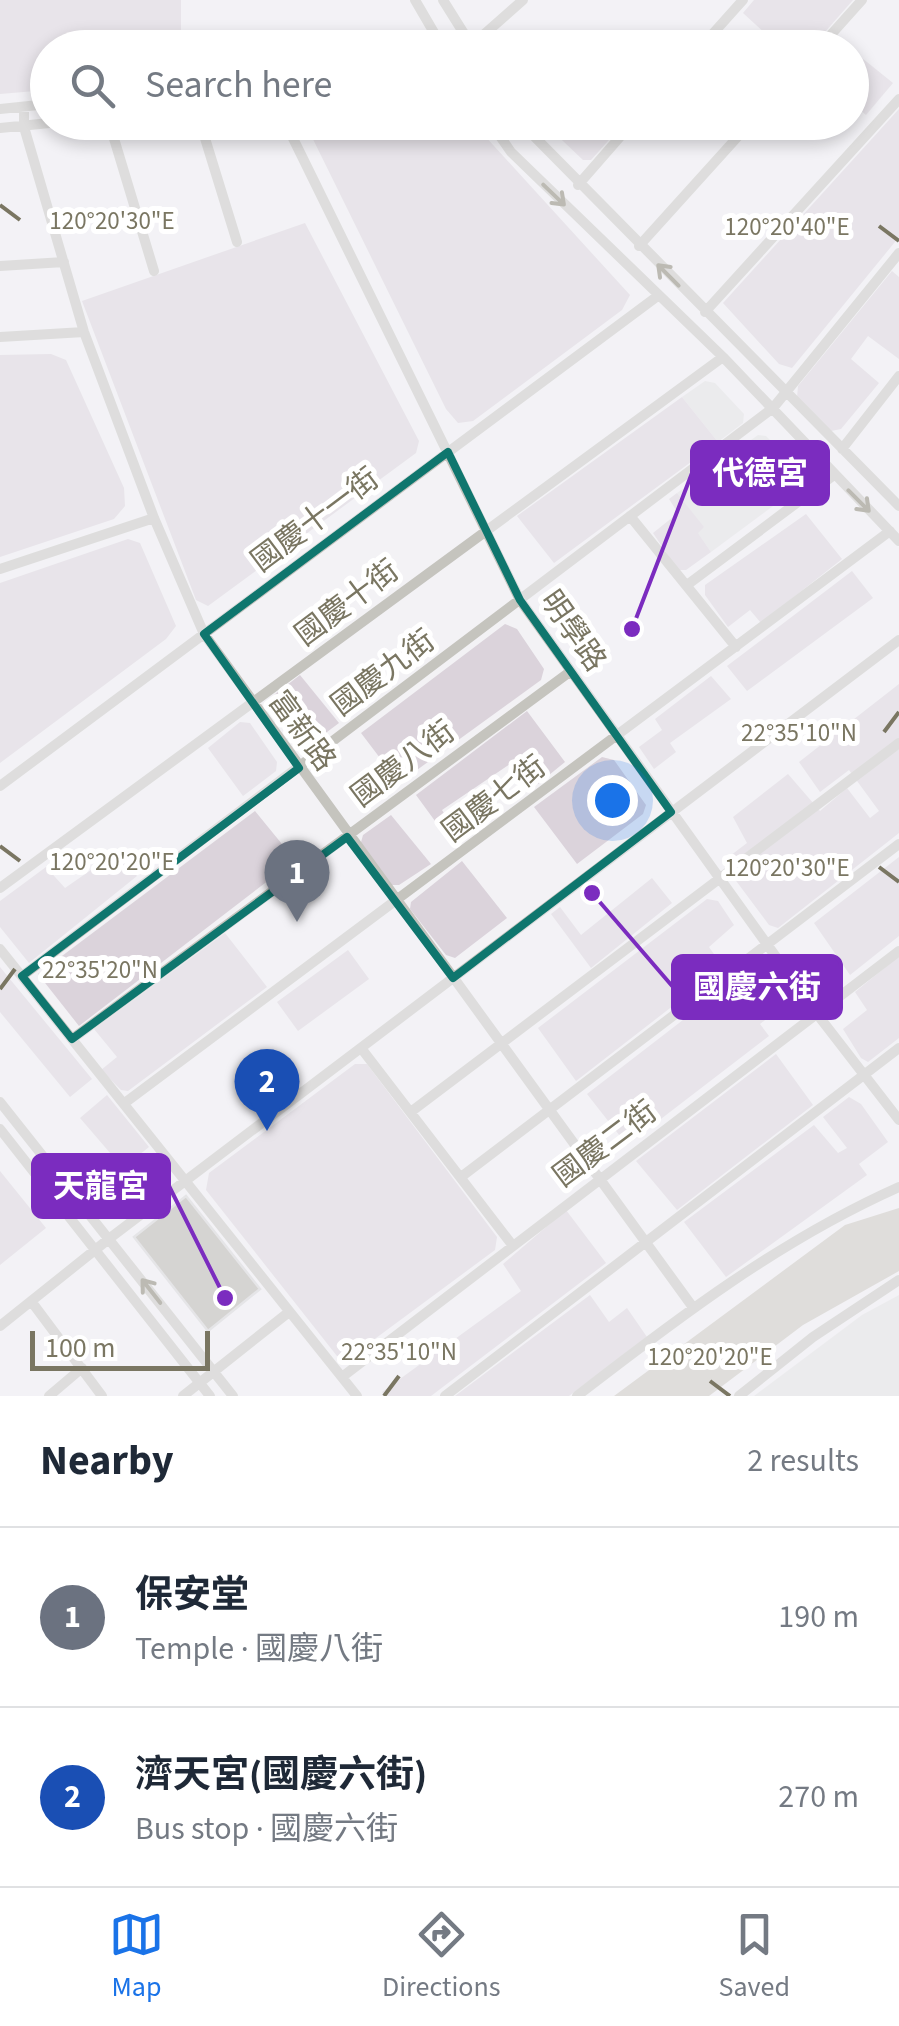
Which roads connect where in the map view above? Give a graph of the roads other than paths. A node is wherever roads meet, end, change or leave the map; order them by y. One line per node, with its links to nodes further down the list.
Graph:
1 (415, 0): 6 (street)
2 (444, 0): 7 (street)
3 (524, 0): 8 (street)
4 (743, 0): 9 (street)
5 (862, 0): 10 (street)
6 (433, 30)
7 (460, 30)
8 (489, 30)
9 (716, 30)
10 (835, 30)
11 (899, 98): 18 (street)
12 (30, 107): 13 (street)
13 (24, 108): 14 (street); 17 (street, 富新路)
14 (0, 109)
15 (30, 127): 17 (street)
16 (0, 128): 17 (street)
17 (24, 128): 31 (street, 富新路)
18 (869, 131)
19 (114, 140): 33 (street)
20 (205, 140): 28 (street)
21 (294, 140): 43 (street, 明學路)
22 (502, 140): 34 (street, one-way to 34)
23 (537, 140): 27 (street)
24 (618, 140): 27 (street)
25 (735, 140): 29 (street)
26 (861, 140): 35 (street)
27 (578, 185): 29 (street)
28 (236, 242)
29 (639, 246): 35 (street, one-way to 29)
30 (899, 252): 40 (street, 國慶九街)
31 (64, 262): 32 (street); 36 (street, 富新路)
32 (0, 266)
33 (154, 272)
34 (659, 295): 38 (street); 43 (street, 國慶十一街)
35 (705, 312): 40 (street)
36 (84, 332): 37 (street); 47 (street, 富新路)
37 (0, 337)
38 (723, 357): 41 (street); 49 (street, 國慶十街)
39 (899, 376): 42 (street)
40 (786, 394): 41 (street, 國慶九街); 42 (street)
41 (773, 408): 44 (street); 46 (street, 國慶九街)
42 (842, 449): 45 (street)
43 (448, 452): 49 (street, 明學路); 54 (street, 國慶十一街)
44 (834, 475): 48 (street, one-way to 48); 52 (street)
45 (899, 506)
46 (630, 516): 52 (street); 53 (street, 國慶九街)
47 (154, 518): 51 (street); 54 (street, 富新路)
48 (890, 531): 50 (street); 56 (street, 國慶七街)
49 (486, 532): 53 (street, 明學路); 58 (street, 國慶十街)
50 (899, 541)
51 (0, 569)
52 (687, 586): 56 (street)
53 (520, 600): 57 (street, 明學路); 61 (street, 國慶九街)
54 (204, 634): 58 (street, 富新路); 62 (street, 國慶十一街)
55 (899, 640): 63 (street)
56 (736, 647): 59 (street, 國慶七街)
57 (571, 670): 59 (street, 明學路); 64 (street, 國慶八街)
58 (252, 705): 61 (street, 富新路); 67 (street, 國慶十街)
59 (616, 738): 63 (street, 明學路); 68 (street, 國慶七街)
60 (899, 742): 66 (street)
61 (299, 768): 64 (street, 富新路); 72 (street, 國慶九街)
62 (0, 786)
63 (671, 812): 66 (street, 明學路); 73 (street)
64 (347, 836): 68 (street, 富新路); 75 (street, 國慶八街)
65 (899, 844): 69 (street)
66 (719, 879): 69 (street, 明學路); 76 (street)
67 (0, 888)
68 (398, 903): 73 (street, 富新路); 81 (street, 國慶七街)
69 (767, 944): 74 (street, 明學路); 83 (street)
70 (0, 949): 72 (street)
71 (899, 951): 74 (street, 國慶二街)
72 (22, 976): 75 (street)
73 (452, 978): 76 (street, 富新路); 77 (street)
74 (817, 1014): 79 (street, 明學路); 89 (street, 國慶二街)
75 (72, 1039): 81 (street)
76 (500, 1044): 82 (street); 83 (street, 富新路)
77 (360, 1048): 82 (street); 88 (street)
78 (899, 1048): 79 (street)
79 (863, 1076): 84 (street, 明學路); 92 (street)
80 (0, 1102): 85 (street)
81 (126, 1102): 88 (street)
82 (412, 1111): 87 (street)
83 (548, 1111): 87 (street); 89 (street, 富新路)
84 (899, 1120)
85 (20, 1127): 86 (street); 91 (street)
86 (2, 1134): 94 (street)
87 (461, 1177): 93 (street)
88 (187, 1178): 91 (street); 98 (street)
89 (600, 1180): 92 (street, 富新路); 93 (street, 國慶二街)
90 (899, 1187): 97 (street)
91 (110, 1238): 94 (street); 101 (street, one-way to 91)
92 (646, 1243): 97 (street, 富新路); 110 (street)
93 (513, 1246): 102 (street, 國慶二街)
94 (96, 1250): 96 (street); 103 (street)
95 (899, 1280): 112 (street)
96 (31, 1300): 99 (street); 100 (street)
97 (692, 1306): 111 (street)
98 (289, 1312): 101 (street); 102 (street)
99 (0, 1326)
100 (82, 1368): 104 (street); 105 (street)
101 (214, 1371): 103 (street); 108 (street)
102 (342, 1377): 109 (street)
103 (200, 1383): 106 (street); 107 (street)
104 (49, 1396)
105 (102, 1396)
106 (183, 1396)
107 (210, 1396)
108 (233, 1396)
109 (358, 1396)
110 (445, 1396)
111 (577, 1396)
112 (740, 1396)

